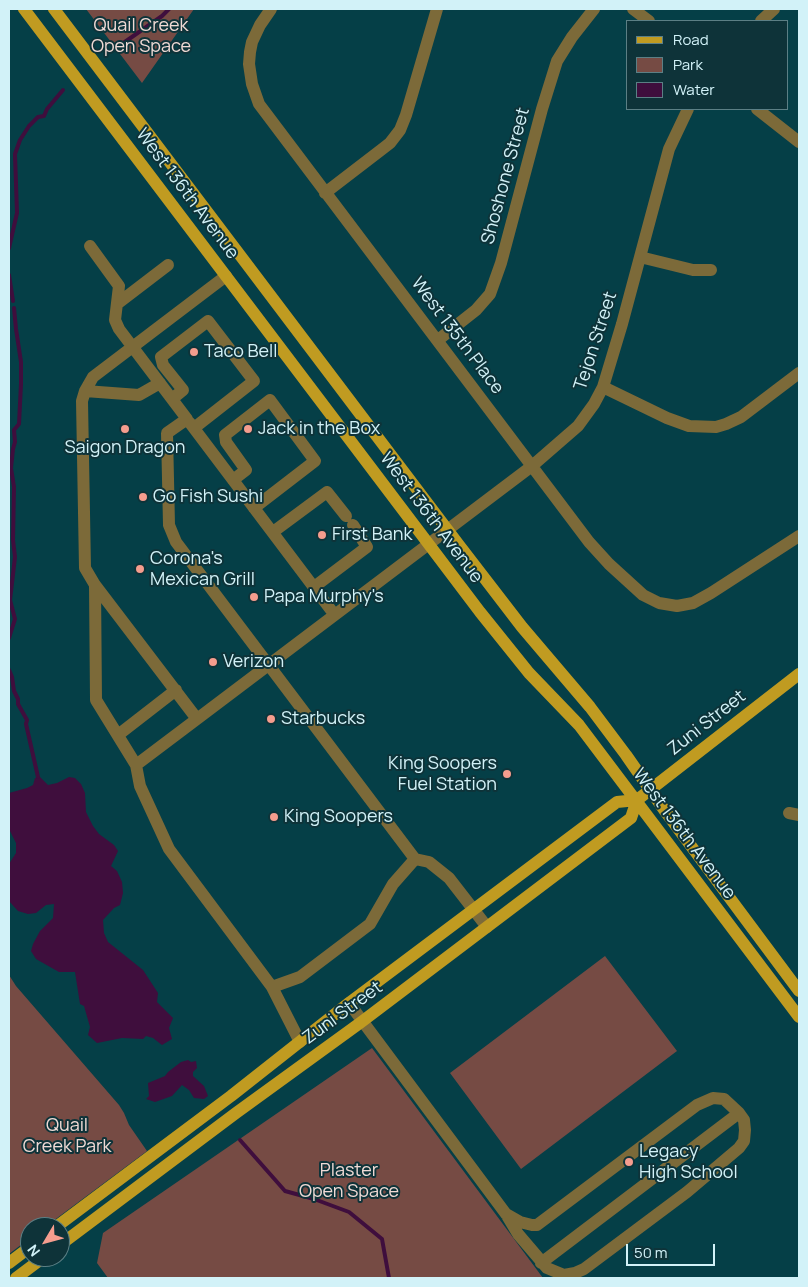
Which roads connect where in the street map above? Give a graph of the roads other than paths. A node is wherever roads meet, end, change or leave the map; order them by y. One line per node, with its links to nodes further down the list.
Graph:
1 (24, 9): 18 (main road, West 136th Avenue)
2 (54, 9): 31 (main road, West 136th Avenue)
3 (271, 9): 13 (street, West 135th Place)
4 (437, 9): 13 (street)
5 (594, 9): 20 (street, Shoshone Street)
6 (633, 9): 8 (street)
7 (774, 9): 9 (street)
8 (648, 20)
9 (762, 20)
10 (688, 110): 15 (street, Tejon Street)
11 (758, 110): 12 (street)
12 (799, 142)
13 (325, 193): 20 (street, West 135th Place)
14 (90, 246): 19 (street)
15 (640, 257): 17 (street); 24 (street, Tejon Street)
16 (168, 265): 19 (street)
17 (711, 270)
18 (226, 276): 21 (street); 34 (main road, West 136th Avenue)
19 (117, 304): 21 (street)
20 (438, 340): 28 (street, West 135th Place)
21 (132, 347): 23 (street); 25 (street)
22 (799, 373): 24 (street)
23 (160, 383): 25 (street); 26 (street)
24 (603, 387): 28 (street, Tejon Street)
25 (85, 391): 35 (street)
26 (172, 399): 27 (street); 27 (street)
27 (190, 424): 29 (street); 38 (street)
28 (532, 466): 31 (street, Tejon Street); 33 (street, West 135th Place)
29 (233, 480): 30 (street); 30 (street)
30 (254, 508): 32 (street)
31 (447, 531): 34 (street, Tejon Street); 44 (main road, West 136th Avenue)
32 (273, 532): 36 (street); 36 (street)
33 (799, 536)
34 (429, 545): 37 (street, Tejon Street); 45 (main road, West 136th Avenue)
35 (95, 585): 40 (street); 42 (street)
36 (314, 587): 37 (street)
37 (334, 614): 38 (street, Tejon Street)
38 (268, 665): 41 (street, Tejon Street); 46 (street)
39 (799, 674): 44 (main road, Zuni Street)
40 (176, 690): 41 (street); 42 (street)
41 (197, 719): 43 (street, Tejon Street)
42 (118, 735): 43 (street)
43 (136, 765): 49 (street)
44 (650, 790): 45 (main road, Zuni Street); 50 (main road, West 136th Avenue)
45 (637, 800): 47 (main road, Zuni Street); 48 (main road, Zuni Street); 52 (main road, West 136th Avenue)
46 (415, 858): 47 (street); 49 (street)
47 (474, 909): 48 (street); 51 (main road, Zuni Street)
48 (487, 926): 53 (main road, Zuni Street)
49 (272, 987): 54 (street)
50 (799, 991)
51 (350, 1003): 53 (street); 54 (main road, Zuni Street)
52 (799, 1017)
53 (363, 1021): 56 (street); 58 (main road, Zuni Street)
54 (300, 1042): 57 (main road, Zuni Street)
55 (739, 1113): 56 (street); 60 (street); 60 (street)
56 (506, 1214): 60 (street)
57 (69, 1217)
58 (70, 1237)
59 (20, 1255): 61 (main road)
60 (541, 1262)
61 (9, 1263)
62 (31, 1267): 63 (main road)
63 (16, 1278)

